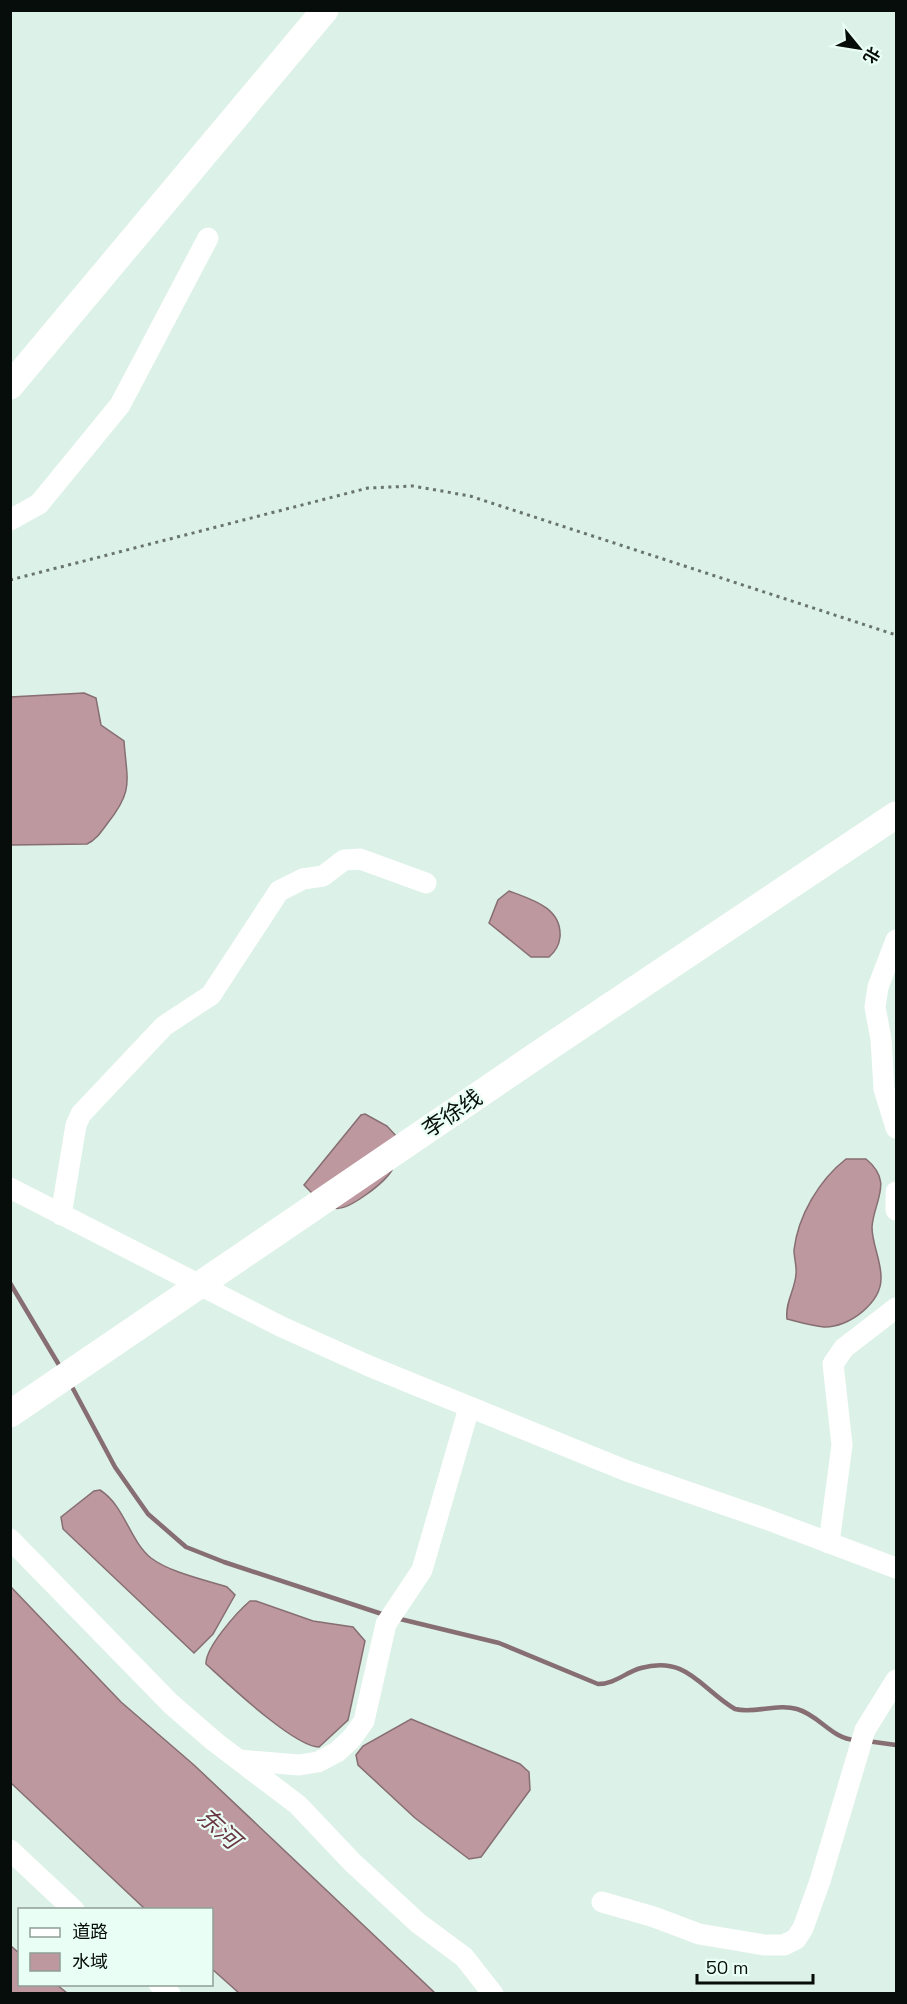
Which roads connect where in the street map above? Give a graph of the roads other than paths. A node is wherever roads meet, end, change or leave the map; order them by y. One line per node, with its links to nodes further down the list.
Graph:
1 (325, 10): 3 (main road)
2 (208, 238): 4 (street)
3 (10, 386)
4 (10, 520)
5 (897, 815): 15 (main road, 李徐线)
6 (426, 883): 12 (street)
7 (897, 940): 8 (street)
8 (897, 1128)
9 (10, 1188): 12 (street)
10 (897, 1192): 11 (street)
11 (897, 1210)
12 (61, 1215): 14 (street)
13 (897, 1308): 17 (street)
14 (469, 1408): 17 (street); 20 (street)
15 (10, 1414)
16 (10, 1539): 20 (street)
17 (829, 1543): 18 (street)
18 (897, 1568)
19 (897, 1680): 22 (street)
20 (239, 1760): 24 (street)
21 (10, 1850): 23 (street)
22 (602, 1902)
23 (72, 1908)
24 (493, 1994)

